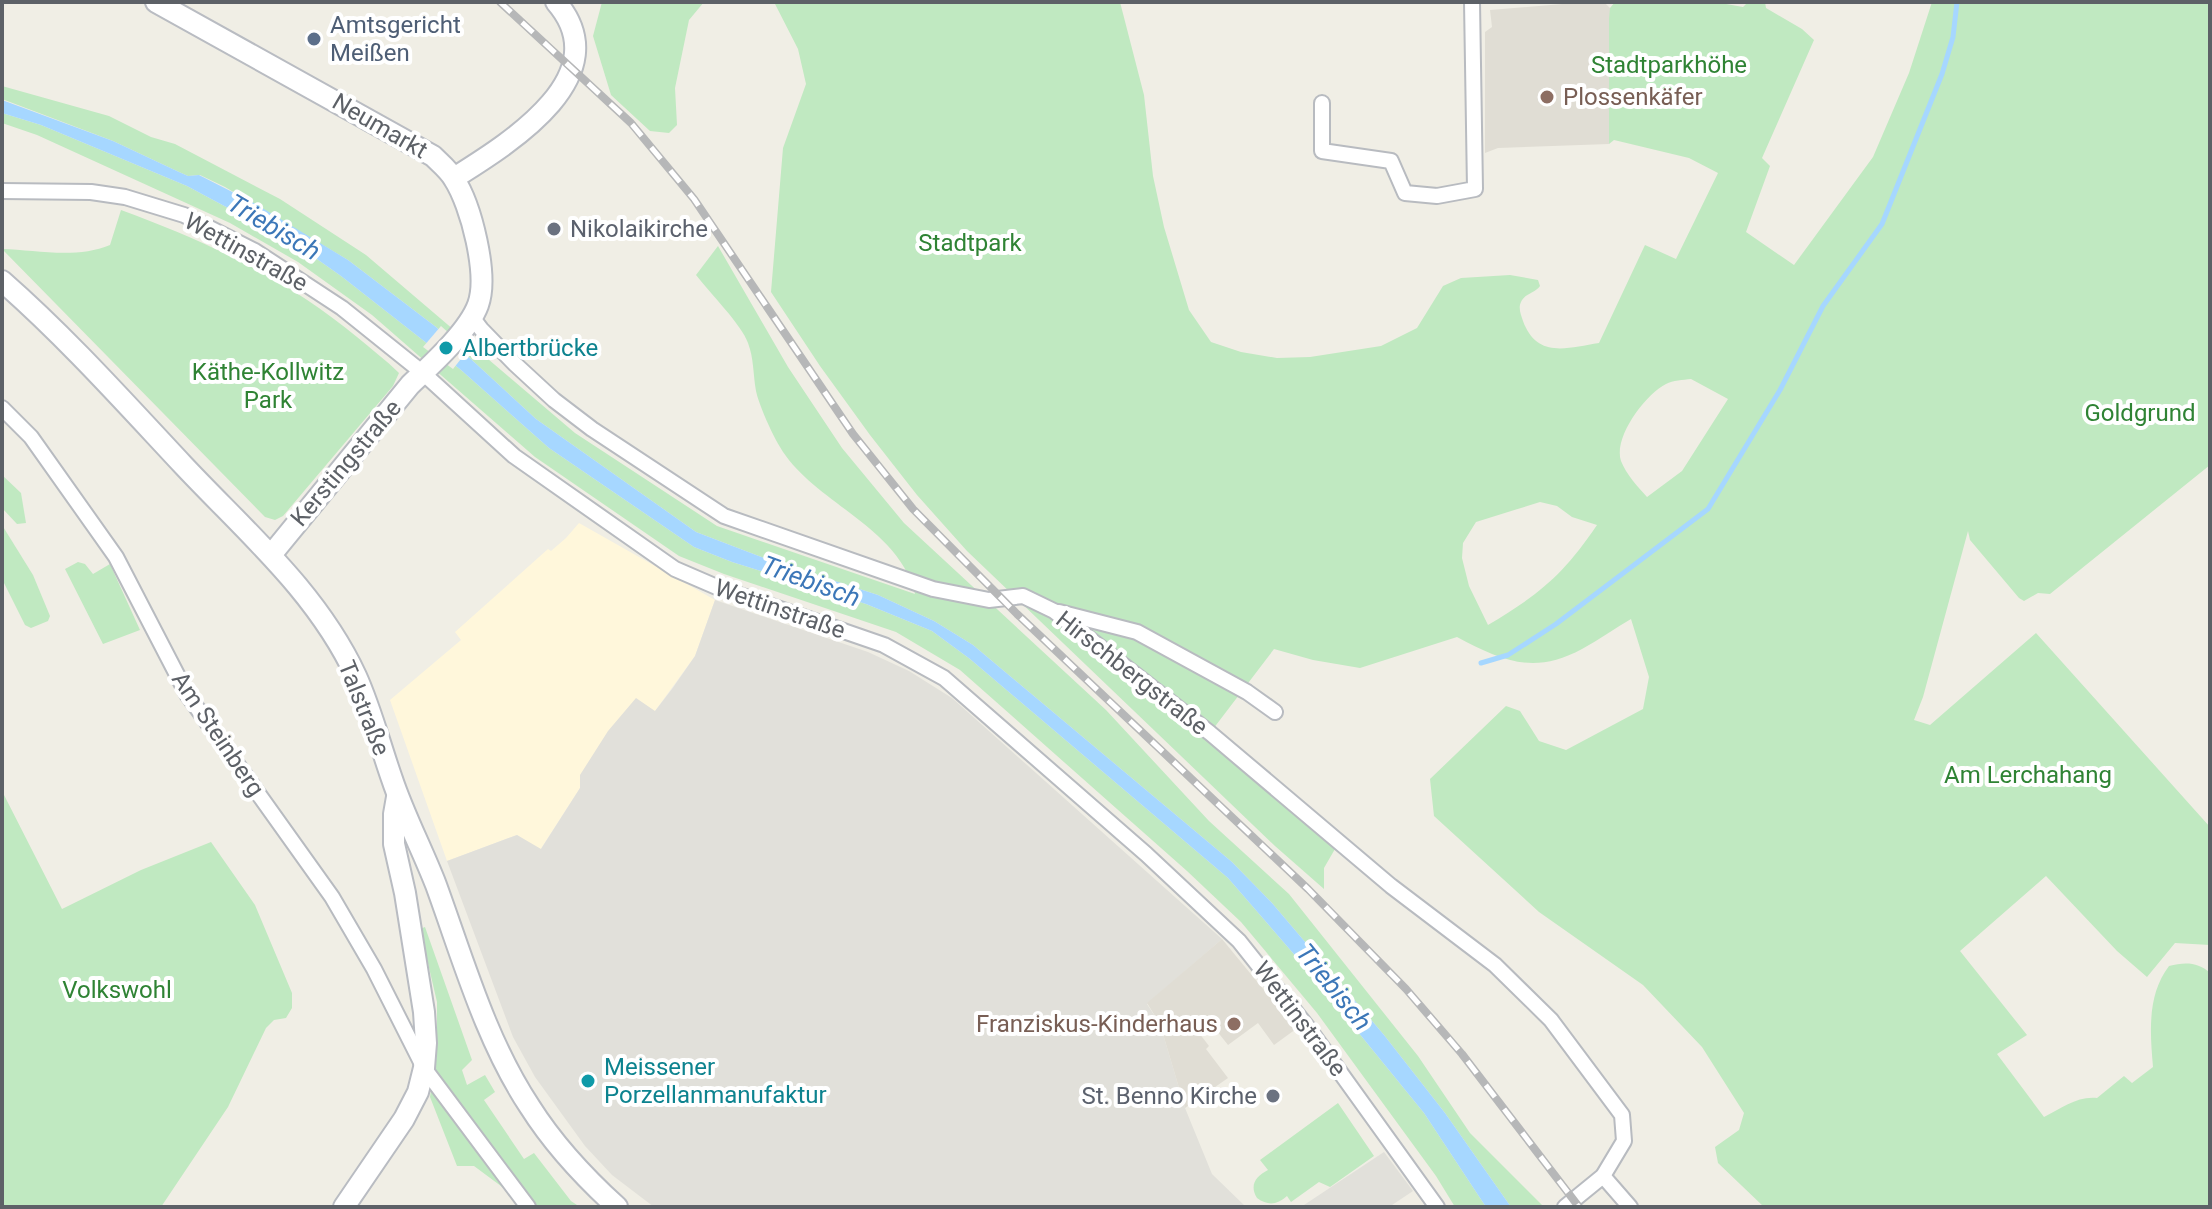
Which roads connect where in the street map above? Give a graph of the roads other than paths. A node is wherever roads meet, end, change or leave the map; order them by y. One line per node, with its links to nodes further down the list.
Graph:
1 (156, 2): 5 (main road, Neumarkt)
2 (556, 2): 5 (main road)
3 (1472, 2): 4 (street)
4 (1322, 103)
5 (454, 178): 8 (main road, Neumarkt)
6 (2, 191): 9 (street, Wettinstraße)
7 (2, 281): 11 (main road, Talstraße)
8 (466, 324): 9 (main road); 12 (street, Hirschbergstraße)
9 (428, 368): 11 (main road, Kerstingstraße); 22 (street, Wettinstraße)
10 (2, 408): 17 (street, Am Steinberg)
11 (271, 555): 14 (main road, Talstraße)
12 (1054, 611): 13 (street); 18 (street, Hirschbergstraße)
13 (1275, 712)
14 (398, 795): 15 (main road, Talstraße); 16 (main road)
15 (428, 864): 16 (main road); 21 (main road, Talstraße)
16 (405, 893): 17 (main road)
17 (424, 1068): 19 (main road); 20 (street)
18 (1603, 1176): 23 (street, Hirschbergstraße); 24 (street)
19 (344, 1207)
20 (528, 1207)
21 (617, 1207)
22 (1437, 1207)
23 (1565, 1207)
24 (1630, 1207)

